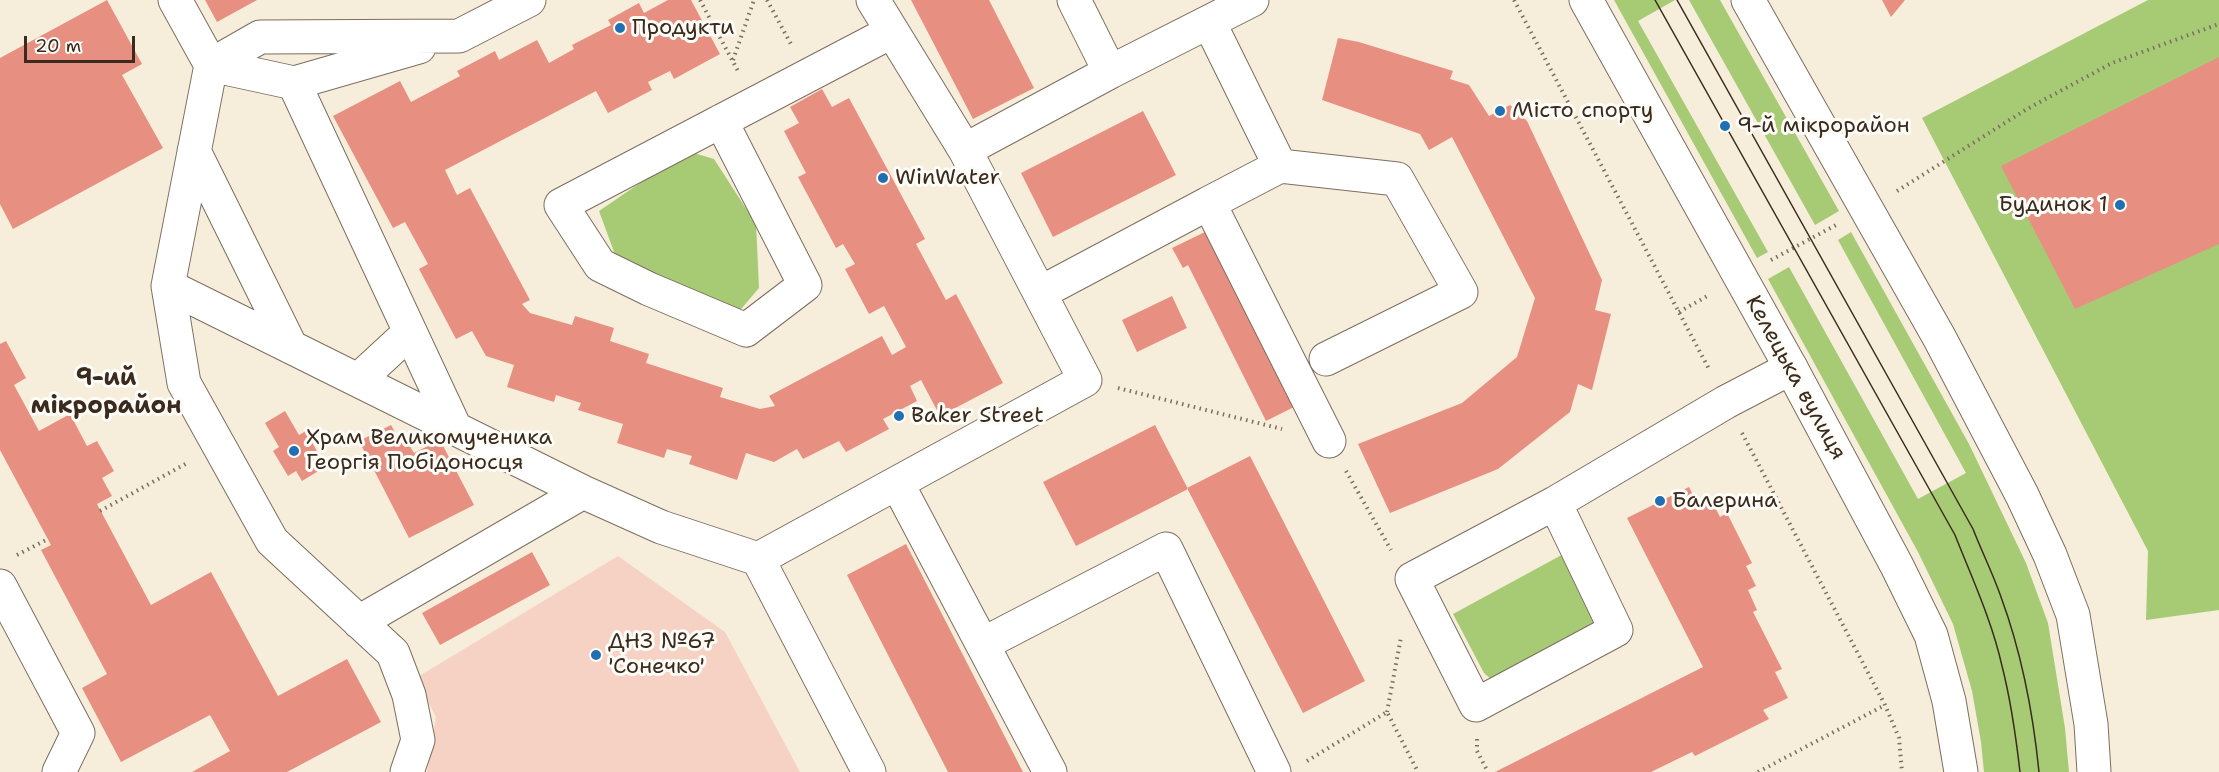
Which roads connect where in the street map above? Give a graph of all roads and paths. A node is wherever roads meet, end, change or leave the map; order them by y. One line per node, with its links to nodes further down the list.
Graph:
1 (176, 0): 16 (main road)
2 (700, 0): 15 (path)
3 (754, 0): 15 (path)
4 (767, 0): 18 (path)
5 (873, 0): 13 (main road)
6 (1074, 0): 17 (main road)
7 (1252, 0): 11 (main road)
8 (1586, 0): 27 (main road, Келецька вулиця)
9 (1748, 0): 26 (main road)
10 (514, 3): 14 (main road)
11 (1209, 22): 17 (main road); 24 (main road)
12 (2219, 24): 26 (path)
13 (891, 32): 18 (main road); 22 (main road)
14 (459, 36): 16 (main road); 19 (main road)
15 (732, 61): 20 (path)
16 (211, 64): 19 (main road); 23 (main road)
17 (1110, 72): 22 (main road)
18 (808, 75): 20 (main road)
19 (294, 83): 31 (main road)
20 (754, 103): 21 (main road)
21 (722, 121): 21 (main road)
22 (965, 150): 29 (main road)
23 (194, 151): 28 (main road); 32 (main road)
24 (1280, 166): 25 (main road); 33 (main road)
25 (1209, 203): 29 (main road); 38 (main road)
26 (1865, 209): 27 (path); 61 (main road)
27 (1740, 278): 30 (path); 34 (main road, Келецька вулиця)
28 (168, 286): 32 (main road); 39 (main road)
29 (1040, 293): 36 (main road)
30 (1679, 312)
31 (410, 332): 35 (main road); 37 (main road)
32 (291, 347): 35 (main road)
33 (1326, 359)
34 (1791, 368): 42 (main road); 60 (main road, Келецька вулиця)
35 (358, 380): 37 (main road)
36 (1085, 380): 38 (path); 40 (main road)
37 (454, 428): 41 (main road)
38 (1329, 441): 47 (path)
39 (219, 446): 43 (path); 48 (main road)
40 (897, 483): 45 (main road); 50 (main road)
41 (583, 492): 45 (main road); 48 (main road)
42 (1555, 503): 47 (main road); 47 (main road)
43 (100, 510)
44 (48, 539): 46 (path)
45 (758, 559): 56 (main road)
46 (5, 573): 54 (main road)
47 (1412, 579)
48 (359, 622): 55 (main road)
49 (1402, 634): 52 (path)
50 (983, 644): 53 (main road); 57 (main road)
51 (1885, 705): 59 (path)
52 (1387, 712): 53 (path); 58 (path)
53 (1286, 769)
54 (59, 772)
55 (407, 772)
56 (869, 772)
57 (1050, 772)
58 (1418, 772)
59 (1758, 772)
60 (1961, 772)
61 (2094, 772)

